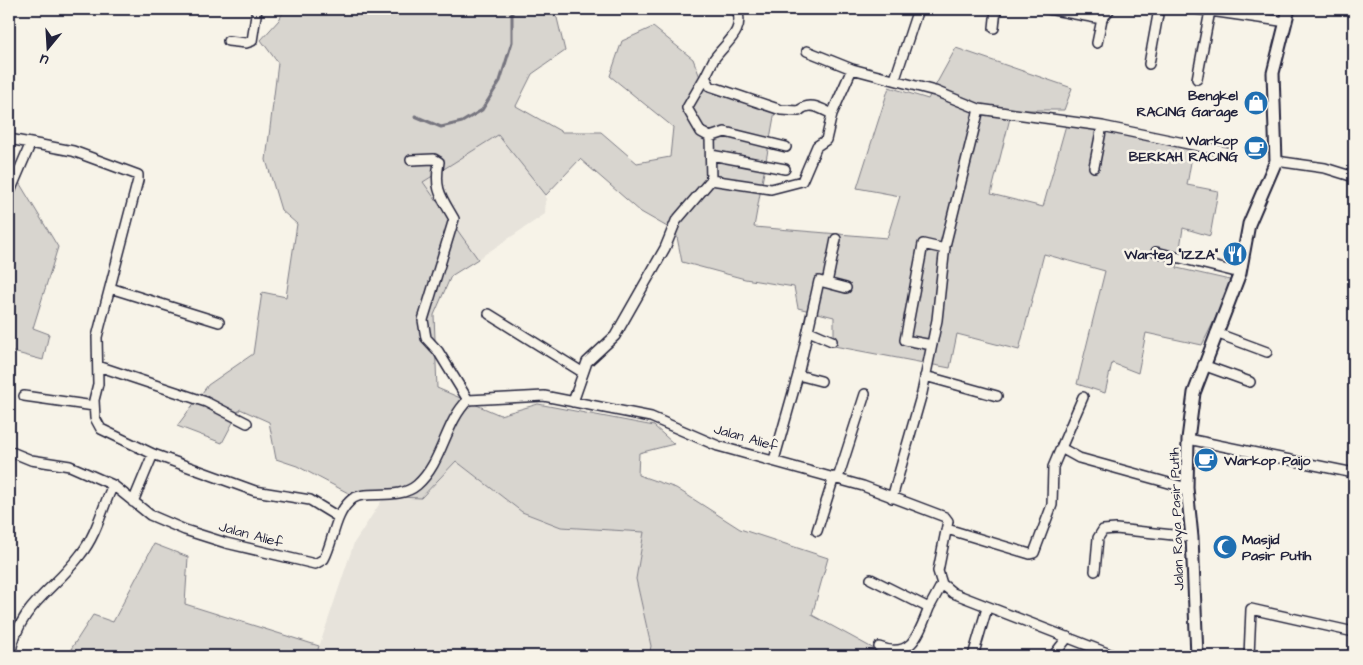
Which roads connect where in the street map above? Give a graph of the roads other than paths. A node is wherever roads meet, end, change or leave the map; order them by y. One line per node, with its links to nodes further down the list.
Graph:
1 (257, 9): 14 (street)
2 (737, 9): 19 (street)
3 (918, 9): 20 (street)
4 (996, 9): 13 (street)
5 (1048, 9): 11 (street)
6 (1110, 9): 11 (street)
7 (1159, 9): 17 (street)
8 (1196, 9): 10 (street)
9 (1289, 9): 12 (street, Jalan Raya Pasir Putih)
10 (1210, 11): 12 (street); 21 (street)
11 (1102, 19): 15 (street)
12 (1287, 22): 32 (street, Jalan Raya Pasir Putih)
13 (994, 28)
14 (228, 41)
15 (1097, 43)
16 (806, 51): 18 (street)
17 (1150, 64)
18 (852, 69): 20 (street); 23 (street)
19 (705, 77): 23 (street); 25 (street)
20 (895, 79): 22 (street)
21 (1196, 79)
22 (979, 108): 24 (street); 39 (street)
23 (832, 114): 36 (street)
24 (1102, 126): 29 (street); 33 (street)
25 (710, 137): 28 (street); 30 (street)
26 (9, 139): 27 (street)
27 (30, 145): 37 (street); 43 (street)
28 (786, 147)
29 (1227, 152)
30 (711, 155): 34 (street); 36 (street)
31 (411, 160): 63 (street)
32 (1276, 161): 35 (street); 41 (street, Jalan Raya Pasir Putih)
33 (1094, 167)
34 (785, 169)
35 (1354, 177)
36 (711, 180): 54 (street)
37 (9, 194)
38 (836, 239): 42 (street)
39 (945, 249): 50 (street); 50 (street)
40 (1156, 252): 41 (street)
41 (1240, 274): 48 (street, Jalan Raya Pasir Putih)
42 (827, 283): 44 (street); 47 (street)
43 (110, 288): 46 (street); 53 (street)
44 (846, 288)
45 (489, 314): 54 (street)
46 (219, 322)
47 (809, 332): 49 (street); 55 (street)
48 (1216, 333): 51 (street); 52 (street, Jalan Raya Pasir Putih)
49 (832, 341)
50 (932, 345): 56 (street)
51 (1267, 352)
52 (1203, 365): 58 (street); 67 (street, Jalan Raya Pasir Putih)
53 (98, 366): 65 (street); 66 (street)
54 (582, 372): 64 (street)
55 (798, 375): 57 (street); 71 (street)
56 (925, 376): 61 (street); 76 (street)
57 (821, 381)
58 (1250, 382)
59 (865, 394): 73 (street)
60 (24, 396): 65 (street)
61 (997, 396)
62 (1083, 397): 68 (street)
63 (468, 400): 64 (street, Jalan Alief); 78 (street, Jalan Alief)
64 (573, 402): 71 (street, Jalan Alief)
65 (94, 406): 70 (street)
66 (247, 423)
67 (1188, 439): 72 (street); 75 (street, Jalan Raya Pasir Putih)
68 (1061, 448): 75 (street); 79 (street)
69 (9, 451): 74 (street)
70 (153, 454): 77 (street); 78 (street)
71 (774, 460): 73 (street, Jalan Alief)
72 (1354, 473)
73 (836, 477): 76 (street, Jalan Alief); 80 (street)
74 (113, 485): 77 (street); 90 (street)
75 (1187, 488): 81 (street, Jalan Raya Pasir Putih)
76 (892, 498): 79 (street, Jalan Alief)
77 (133, 502): 78 (street, Jalan Alief)
78 (338, 517)
79 (947, 529): 84 (street)
80 (817, 531)
81 (1192, 537): 82 (street); 94 (street, Jalan Raya Pasir Putih)
82 (1095, 571)
83 (871, 579): 85 (street)
84 (942, 584): 85 (street); 86 (street)
85 (929, 608): 89 (street)
86 (987, 608): 88 (street); 91 (street)
87 (1354, 632): 95 (street)
88 (1068, 637): 92 (street); 93 (street)
89 (879, 647)
90 (10, 656)
91 (973, 656)
92 (1053, 656)
93 (1114, 656)
94 (1196, 656)
95 (1249, 656)

